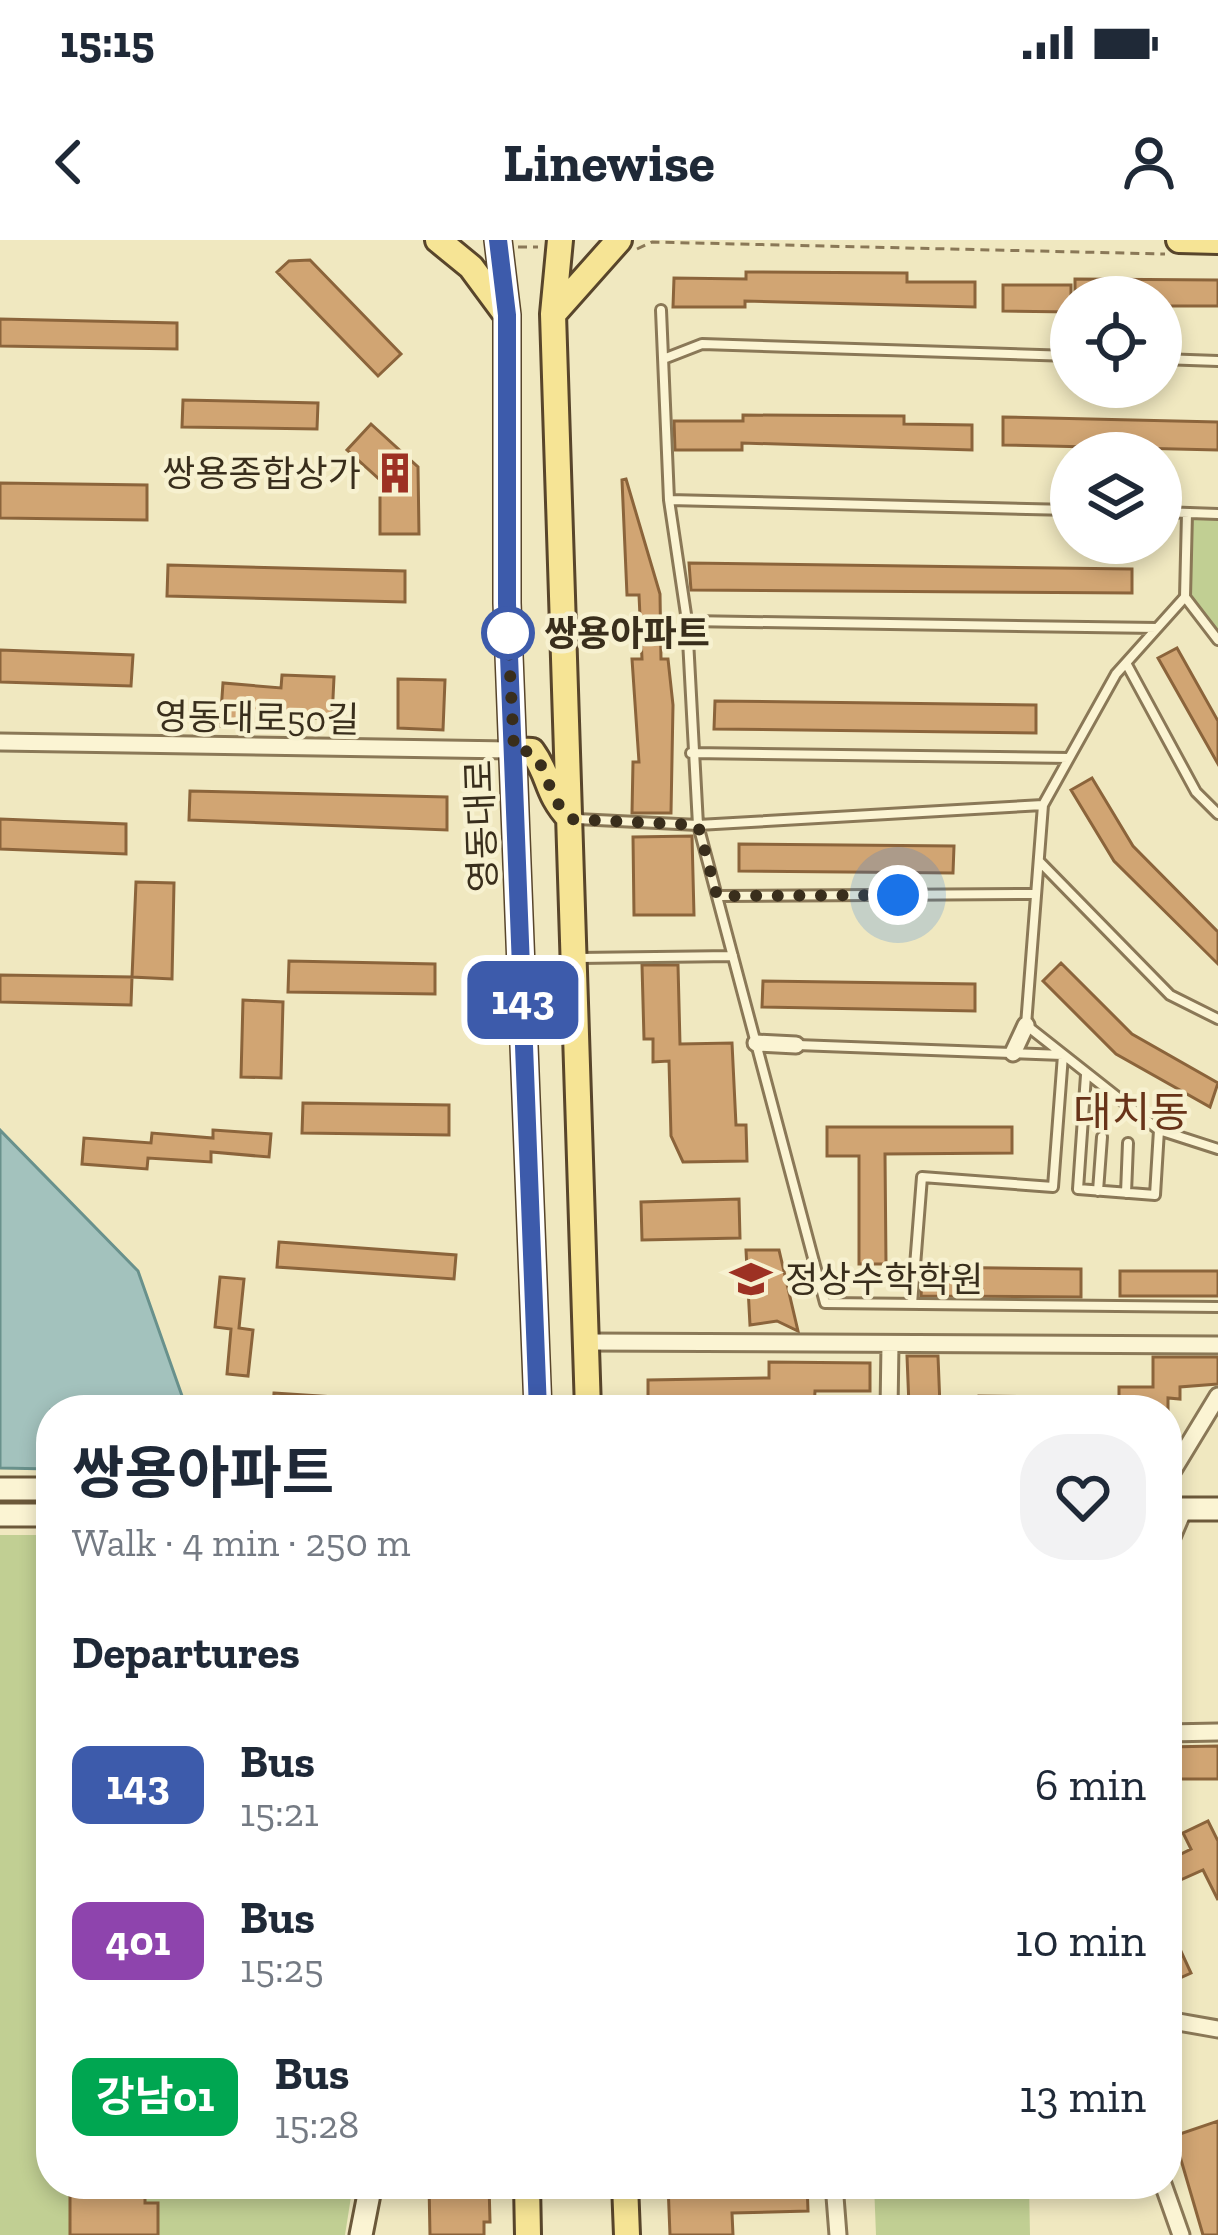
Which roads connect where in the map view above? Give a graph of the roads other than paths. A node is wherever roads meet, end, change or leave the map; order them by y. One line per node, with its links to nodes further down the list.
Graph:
1 (438, 240): 9 (main road)
2 (619, 240): 8 (main road)
3 (1218, 241): 6 (main road)
4 (498, 243): 9 (main road, 영동대로)
5 (560, 244): 8 (main road)
6 (1178, 247)
7 (661, 310): 11 (lane)
8 (554, 314): 30 (main road)
9 (507, 315): 25 (main road, 영동대로)
10 (1050, 355): 11 (lane)
11 (666, 358): 14 (lane)
12 (1182, 360): 13 (lane)
13 (1218, 361)
14 (669, 500): 15 (lane); 20 (lane)
15 (1050, 509)
16 (1182, 513): 17 (lane)
17 (1187, 513): 18 (lane); 19 (lane)
18 (1218, 514)
19 (1185, 597): 21 (lane); 22 (lane)
20 (687, 621): 21 (lane); 26 (lane)
21 (1157, 628): 23 (lane)
22 (1218, 640)
23 (1126, 662): 27 (lane); 29 (lane)
24 (0, 742): 25 (street, 영동대로50길)
25 (514, 750): 30 (main road); 55 (main road, 영동대로)
26 (691, 753): 27 (lane); 31 (lane)
27 (1069, 758): 28 (lane)
28 (1043, 806): 31 (lane); 32 (lane)
29 (1218, 814)
30 (570, 819): 31 (lane); 36 (main road)
31 (698, 825): 34 (lane)
32 (1038, 860): 33 (lane); 37 (lane)
33 (1034, 894): 34 (lane); 38 (lane)
34 (717, 896): 35 (lane)
35 (733, 956): 36 (lane); 39 (lane)
36 (574, 958): 52 (main road)
37 (1218, 1018)
38 (1025, 1024): 41 (street); 42 (lane)
39 (756, 1043): 40 (street); 50 (lane)
40 (796, 1045): 41 (lane)
41 (1013, 1053): 42 (lane)
42 (1063, 1055): 43 (lane); 50 (lane)
43 (1086, 1075): 44 (lane); 48 (lane)
44 (1159, 1130): 47 (lane); 49 (lane)
45 (1102, 1137): 48 (lane)
46 (1128, 1143): 49 (lane)
47 (1218, 1148)
48 (1098, 1191): 49 (lane)
49 (1126, 1193)
50 (912, 1304): 51 (lane)
51 (1218, 1307)
52 (586, 1342): 53 (street); 56 (main road)
53 (890, 1344): 54 (street); 57 (street)
54 (1218, 1345)
55 (537, 1395)
56 (588, 1395)
57 (890, 1395)
58 (1218, 1396): 59 (street)
59 (1182, 1455)
60 (0, 1489): 61 (main road)
61 (36, 1489)
62 (1182, 1509): 63 (main road)
63 (1218, 1509)
64 (0, 1514): 65 (main road)
65 (36, 1514)
66 (1182, 1732): 67 (street)
67 (1218, 1732)
68 (1182, 2023): 69 (street)
69 (1218, 2029)
70 (368, 2199): 75 (main road)
71 (527, 2199): 76 (main road)
72 (626, 2199): 77 (main road)
73 (835, 2199): 78 (street)
74 (1168, 2199): 79 (street)
75 (361, 2235)
76 (528, 2235)
77 (627, 2235)
78 (838, 2235)
79 (1181, 2235)

